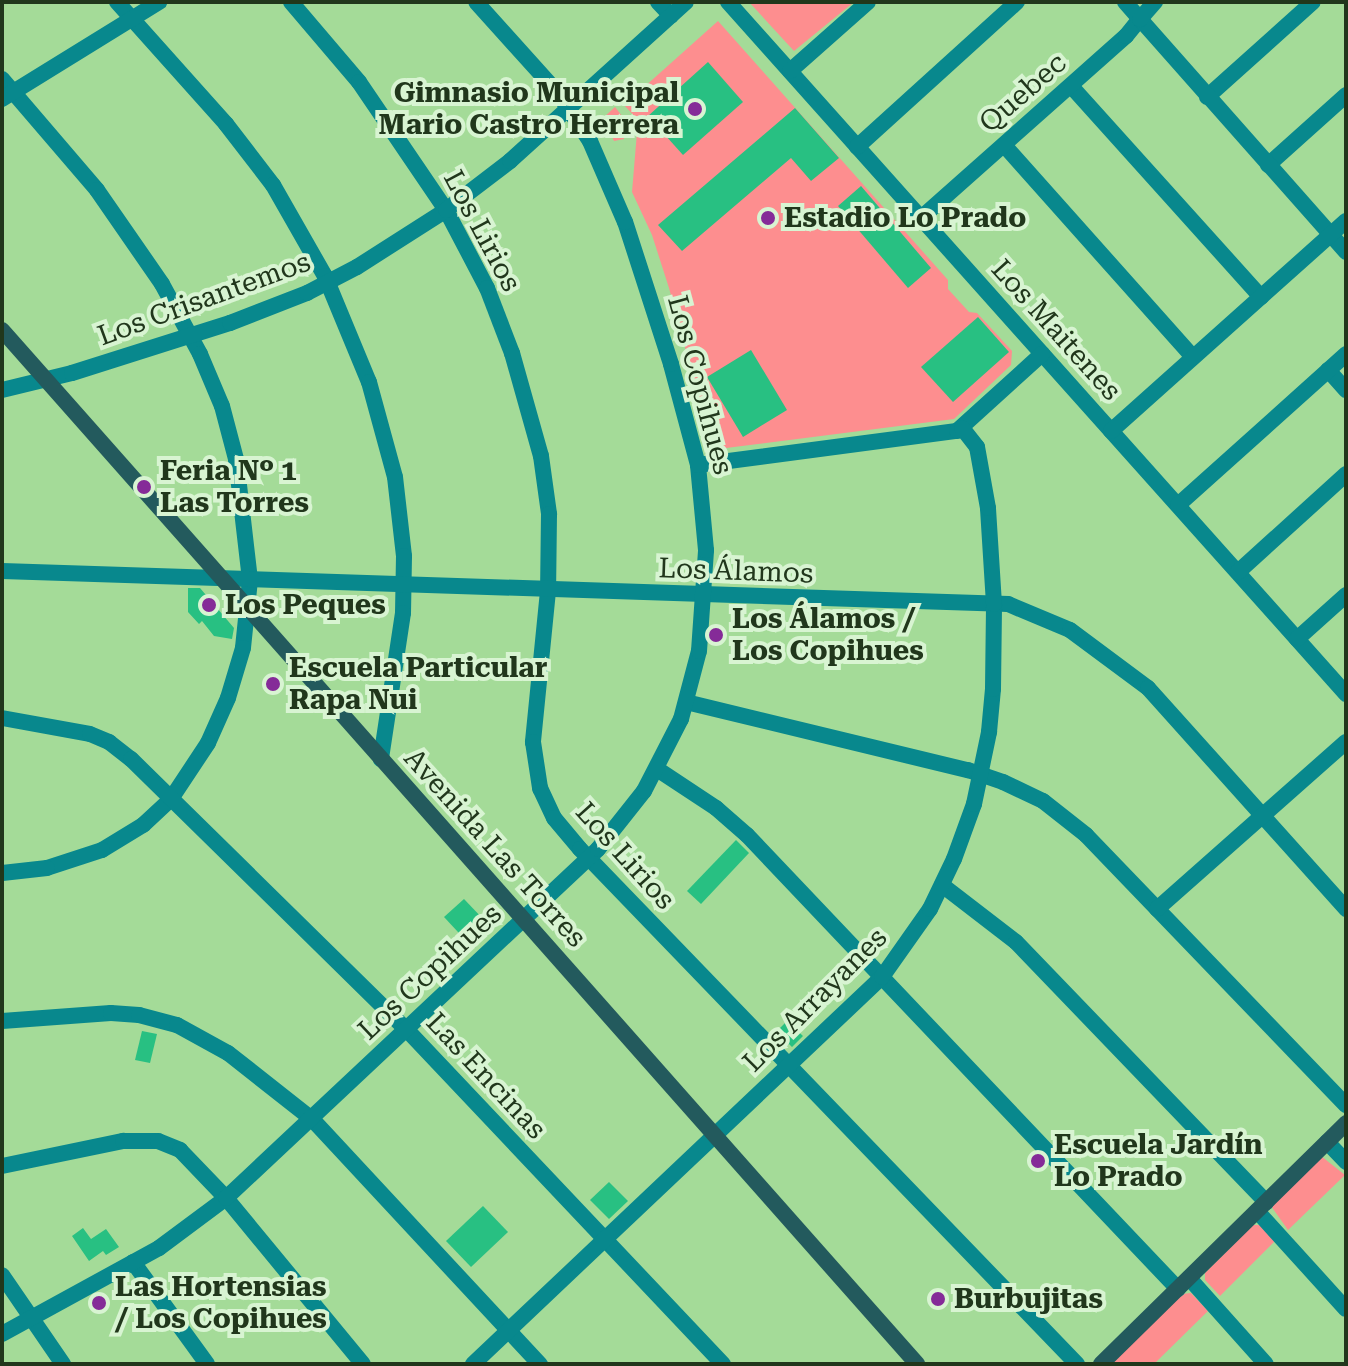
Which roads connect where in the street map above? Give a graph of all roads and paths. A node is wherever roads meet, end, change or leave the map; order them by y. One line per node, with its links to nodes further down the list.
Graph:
1 (117, 2): 15 (street)
2 (159, 2): 15 (street)
3 (291, 2): 25 (street, Los Lirios)
4 (476, 2): 21 (street, Los Copihues)
5 (658, 2): 13 (street)
6 (686, 2): 13 (street, Los Crisantemos)
7 (728, 2): 16 (street, Los Maitenes)
8 (868, 2): 16 (street)
9 (1017, 2): 23 (street)
10 (1125, 2): 14 (street)
11 (1155, 2): 14 (street, Quebec)
12 (1313, 2): 20 (street)
13 (671, 16): 21 (street, Los Crisantemos)
14 (1140, 19): 17 (street, Quebec); 20 (street)
15 (133, 21): 18 (street); 30 (street)
16 (790, 71): 23 (street, Los Maitenes)
17 (1071, 86): 22 (street, Quebec); 31 (street)
18 (6, 90): 33 (street)
19 (1346, 95): 24 (street)
20 (1207, 97): 24 (street)
21 (569, 107): 25 (street, Los Crisantemos); 43 (street, Los Copihues)
22 (1004, 145): 26 (street, Quebec); 36 (street)
23 (857, 147): 26 (street, Los Maitenes)
24 (1268, 165): 28 (street)
25 (446, 210): 30 (street, Los Crisantemos); 51 (street, Los Lirios)
26 (921, 218): 34 (street, Los Maitenes)
27 (1346, 221): 28 (street)
28 (1331, 235): 29 (street); 31 (street)
29 (1346, 252)
30 (328, 282): 33 (street, Los Crisantemos); 50 (street)
31 (1261, 297): 36 (street)
32 (2, 330): 38 (main road, Avenida Las Torres)
33 (192, 337): 38 (street, Los Crisantemos); 49 (street)
34 (1042, 354): 41 (street); 42 (street, Los Maitenes)
35 (1346, 354): 37 (street)
36 (1193, 357): 42 (street)
37 (1328, 370): 40 (street); 45 (street)
38 (45, 380): 39 (street, Los Crisantemos); 48 (main road, Avenida Las Torres)
39 (2, 390)
40 (1346, 390)
41 (962, 428): 43 (street); 54 (street, Los Arrayanes)
42 (1111, 431): 45 (street, Los Maitenes)
43 (698, 465): 53 (street, Los Copihues)
44 (1346, 474): 47 (street)
45 (1178, 505): 47 (street, Los Maitenes)
46 (2, 571): 48 (street, Los Álamos)
47 (1238, 572): 56 (street, Los Maitenes)
48 (221, 578): 49 (street, Los Álamos); 55 (main road, Avenida Las Torres)
49 (250, 580): 50 (street, Los Álamos); 55 (street)
50 (404, 585): 51 (street, Los Álamos); 61 (street)
51 (548, 591): 53 (street, Los Álamos); 66 (street, Los Lirios)
52 (1346, 595): 56 (street)
53 (704, 596): 54 (street, Los Álamos); 58 (street, Los Copihues)
54 (994, 604): 63 (street, Los Arrayanes); 65 (street, Los Álamos)
55 (248, 608): 61 (main road, Avenida Las Torres); 64 (street)
56 (1297, 639): 57 (street, Los Maitenes)
57 (1346, 694)
58 (686, 702): 62 (street, Los Copihues); 63 (street)
59 (2, 718): 64 (street, Las Encinas)
60 (1346, 742): 65 (street)
61 (381, 759): 71 (main road, Avenida Las Torres)
62 (657, 769): 66 (street, Los Copihues); 72 (street)
63 (982, 775): 68 (street, Los Arrayanes); 69 (street)
64 (171, 799): 67 (street); 74 (street, Las Encinas)
65 (1263, 815): 69 (street); 70 (street, Los Álamos)
66 (589, 858): 71 (street, Los Copihues); 75 (street, Los Lirios)
67 (2, 873)
68 (942, 885): 72 (street, Los Arrayanes); 84 (street)
69 (1157, 909): 76 (street)
70 (1346, 909)
71 (524, 920): 74 (street, Los Copihues); 79 (main road, Avenida Las Torres)
72 (882, 977): 75 (street, Los Arrayanes); 88 (street)
73 (2, 1021): 77 (street)
74 (407, 1030): 77 (street, Los Copihues); 85 (street, Las Encinas)
75 (789, 1066): 79 (street, Los Arrayanes); 100 (street, Los Lirios)
76 (1346, 1105)
77 (312, 1119): 83 (street, Los Copihues); 91 (street)
78 (1346, 1123): 80 (main road)
79 (715, 1136): 85 (street, Los Arrayanes); 99 (main road, Avenida Las Torres)
80 (1327, 1142): 81 (street); 84 (main road)
81 (1346, 1162)
82 (2, 1166): 83 (street)
83 (226, 1198): 86 (street, Los Copihues); 95 (street)
84 (1262, 1206): 88 (main road); 89 (street)
85 (605, 1239): 91 (street, Los Arrayanes); 98 (street, Las Encinas)
86 (133, 1262): 90 (street, Los Copihues); 94 (street)
87 (2, 1275): 90 (street)
88 (1183, 1284): 101 (main road); 102 (street)
89 (1346, 1309)
90 (33, 1317): 92 (street, Los Copihues); 93 (street)
91 (509, 1330): 96 (street, Los Arrayanes); 97 (street)
92 (2, 1334)
93 (63, 1364)
94 (207, 1364)
95 (363, 1364)
96 (473, 1364)
97 (540, 1364)
98 (723, 1364)
99 (917, 1364)
100 (1077, 1364)
101 (1101, 1364)
102 (1266, 1364)

